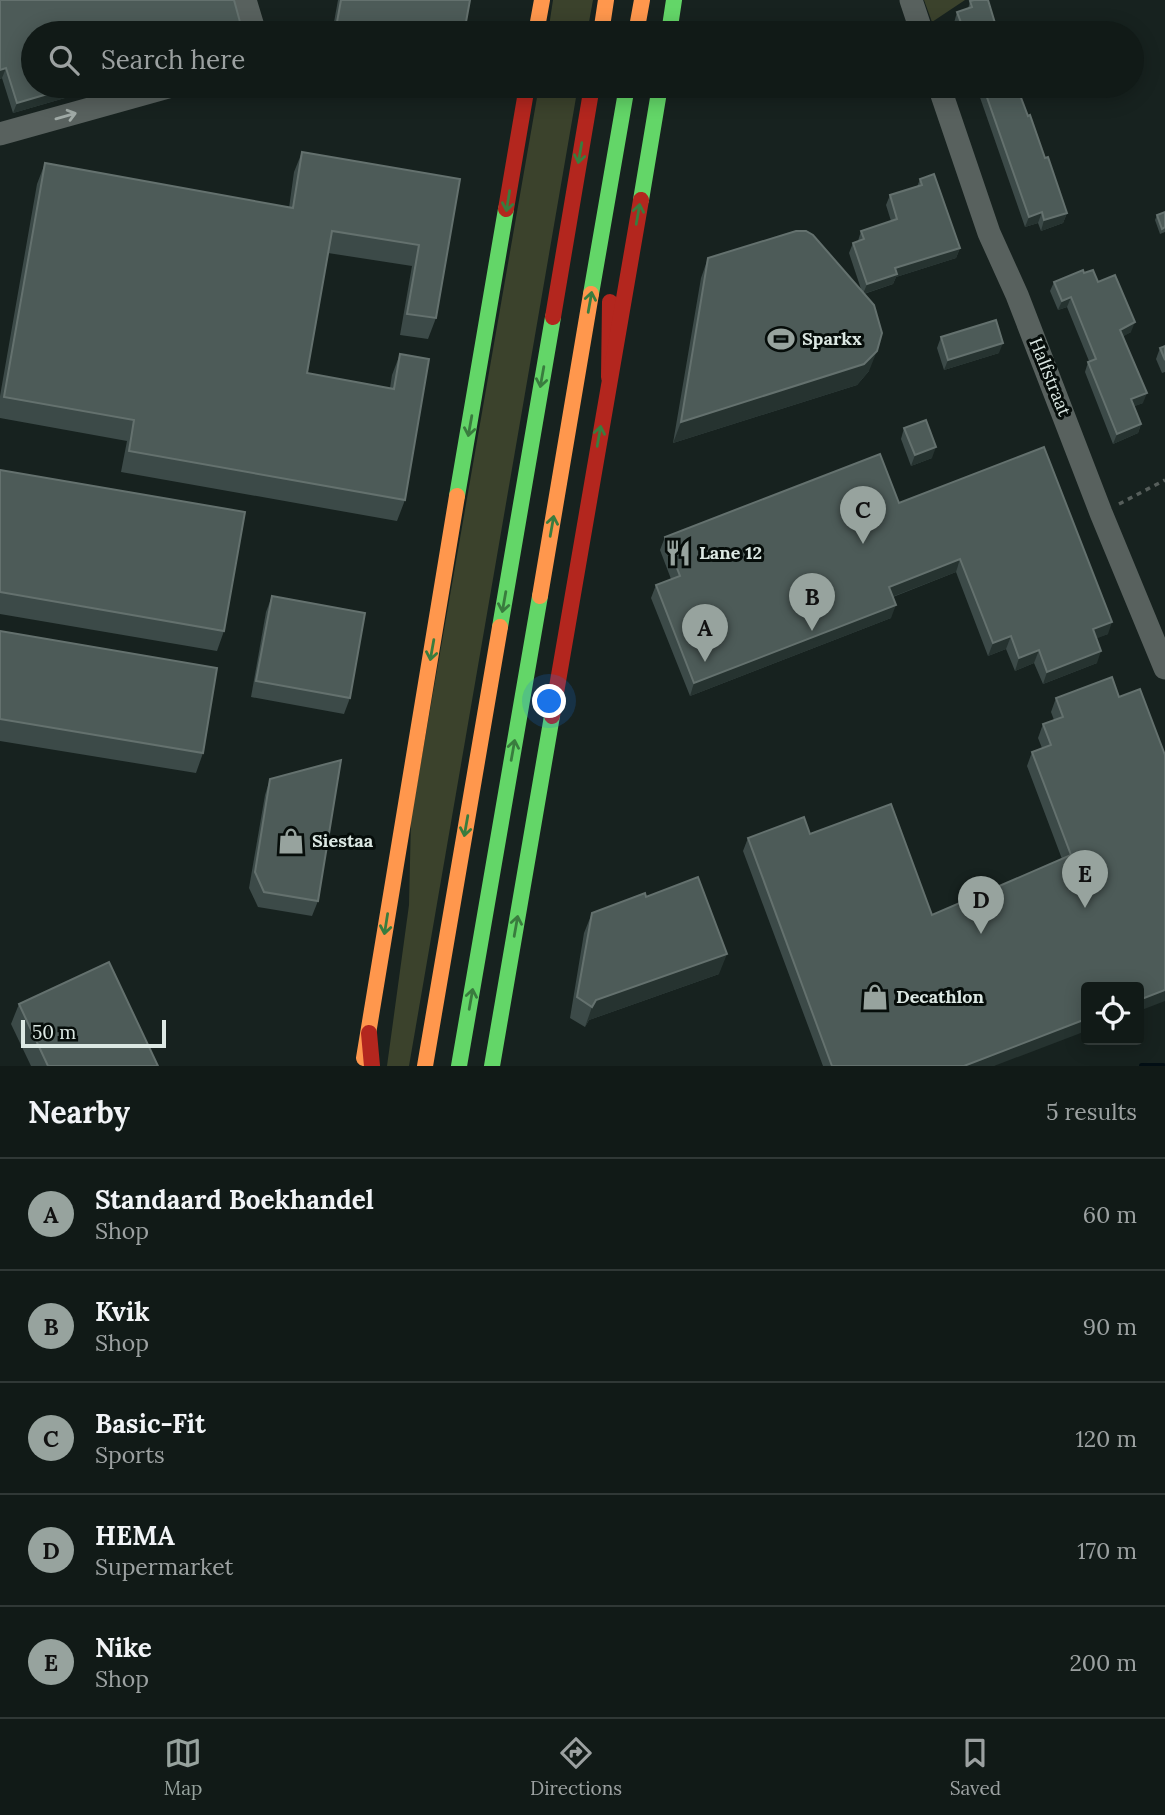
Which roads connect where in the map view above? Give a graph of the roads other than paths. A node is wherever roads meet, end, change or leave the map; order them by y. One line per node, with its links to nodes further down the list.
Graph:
1 (245, 0): 7 (street)
2 (542, 0): 8 (main road)
3 (606, 0): 9 (main road)
4 (642, 0): 10 (main road)
5 (674, 0): 11 (main road)
6 (911, 0): 12 (street)
7 (251, 21)
8 (538, 21)
9 (603, 21)
10 (638, 21)
11 (670, 21)
12 (918, 21)
13 (129, 98): 19 (street, one-way to 13)
14 (525, 98): 23 (main road, one-way to 23)
15 (590, 98): 26 (main road, one-way to 26)
16 (625, 98): 20 (main road)
17 (658, 98): 21 (main road, one-way to 17)
18 (943, 98): 22 (street, Halfstraat)
19 (0, 134)
20 (609, 192): 21 (main road); 27 (main road, one-way to 20)
21 (609, 377): 28 (main road, one-way to 21)
22 (1165, 668)
23 (369, 1033): 24 (main road); 25 (main road)
24 (363, 1066)
25 (372, 1066)
26 (425, 1066)
27 (459, 1066)
28 (492, 1066)

